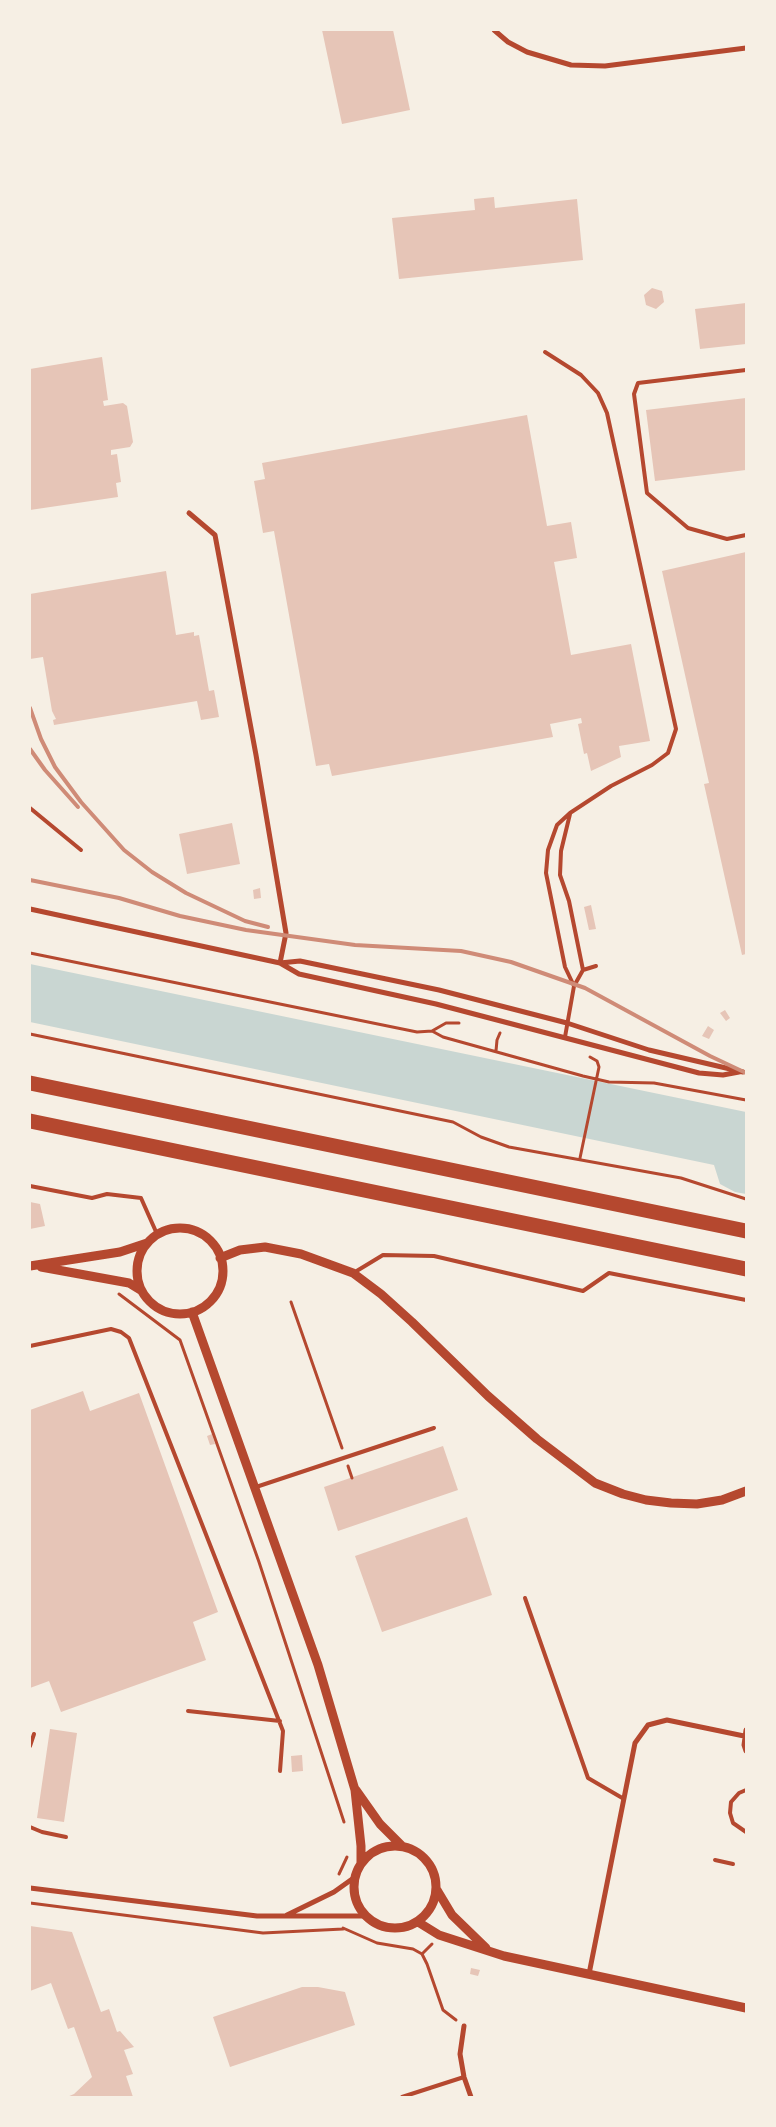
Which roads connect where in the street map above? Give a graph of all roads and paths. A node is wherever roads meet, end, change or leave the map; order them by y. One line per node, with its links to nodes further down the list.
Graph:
1 (494, 30): 2 (street)
2 (746, 48)
3 (545, 352): 8 (lane)
4 (746, 370): 6 (lane)
5 (189, 514): 12 (street)
6 (746, 535)
7 (30, 808): 9 (lane)
8 (570, 813): 14 (lane); 15 (lane)
9 (81, 850)
10 (30, 909): 12 (street)
11 (30, 953): 18 (path)
12 (280, 963): 16 (street); 23 (street)
13 (596, 966): 14 (lane)
14 (583, 970): 15 (lane)
15 (574, 986): 16 (lane)
16 (567, 1023): 23 (lane); 26 (street)
17 (465, 1024): 18 (path)
18 (432, 1031): 24 (path)
19 (491, 1031): 20 (path)
20 (500, 1033): 22 (path); 24 (path)
21 (30, 1034): 30 (path)
22 (509, 1036)
23 (565, 1037): 26 (street)
24 (496, 1051): 28 (path)
25 (582, 1055): 30 (path)
26 (745, 1072)
27 (30, 1083): 33 (highway)
28 (746, 1100)
29 (30, 1121): 38 (highway)
30 (580, 1158): 32 (path)
31 (30, 1186): 34 (lane)
32 (746, 1199)
33 (746, 1231)
34 (158, 1234): 35 (street); 36 (street)
35 (147, 1243): 37 (street); 41 (street)
36 (220, 1258): 39 (street); 44 (street)
37 (32, 1266): 41 (street)
38 (746, 1268)
39 (353, 1273): 42 (lane); 50 (street)
40 (115, 1290): 64 (path)
41 (142, 1291): 44 (street)
42 (746, 1300)
43 (291, 1302): 47 (path)
44 (192, 1312): 49 (street)
45 (30, 1346): 53 (lane)
46 (434, 1428): 47 (lane)
47 (346, 1458): 48 (path); 49 (lane)
48 (352, 1478)
49 (255, 1488): 60 (street)
50 (746, 1491)
51 (525, 1598): 62 (lane)
52 (188, 1711): 53 (lane)
53 (280, 1722): 59 (lane)
54 (746, 1730): 56 (street)
55 (34, 1734): 57 (lane)
56 (744, 1736): 58 (street); 62 (street)
57 (30, 1746)
58 (746, 1751)
59 (280, 1771)
60 (356, 1790): 67 (street); 70 (street)
61 (746, 1790): 65 (lane)
62 (624, 1799): 85 (street)
63 (30, 1827): 66 (lane)
64 (347, 1828)
65 (746, 1832)
66 (66, 1837)
67 (402, 1846): 70 (street); 75 (street)
68 (349, 1852): 72 (path)
69 (715, 1860): 71 (lane)
70 (360, 1864): 73 (street)
71 (733, 1864)
72 (339, 1875)
73 (355, 1878): 77 (street); 78 (street)
74 (30, 1888): 77 (street)
75 (437, 1890): 80 (street); 83 (street)
76 (30, 1903): 81 (path)
77 (284, 1916): 78 (street)
78 (365, 1916): 80 (street)
79 (342, 1920): 81 (path)
80 (418, 1922): 83 (street)
81 (343, 1929): 84 (path)
82 (436, 1940): 84 (path)
83 (488, 1950): 85 (street)
84 (422, 1954): 87 (path)
85 (589, 1974): 86 (street)
86 (746, 2008)
87 (464, 2026): 88 (street)
88 (464, 2077): 89 (lane); 90 (street)
89 (402, 2097)
90 (471, 2097)

